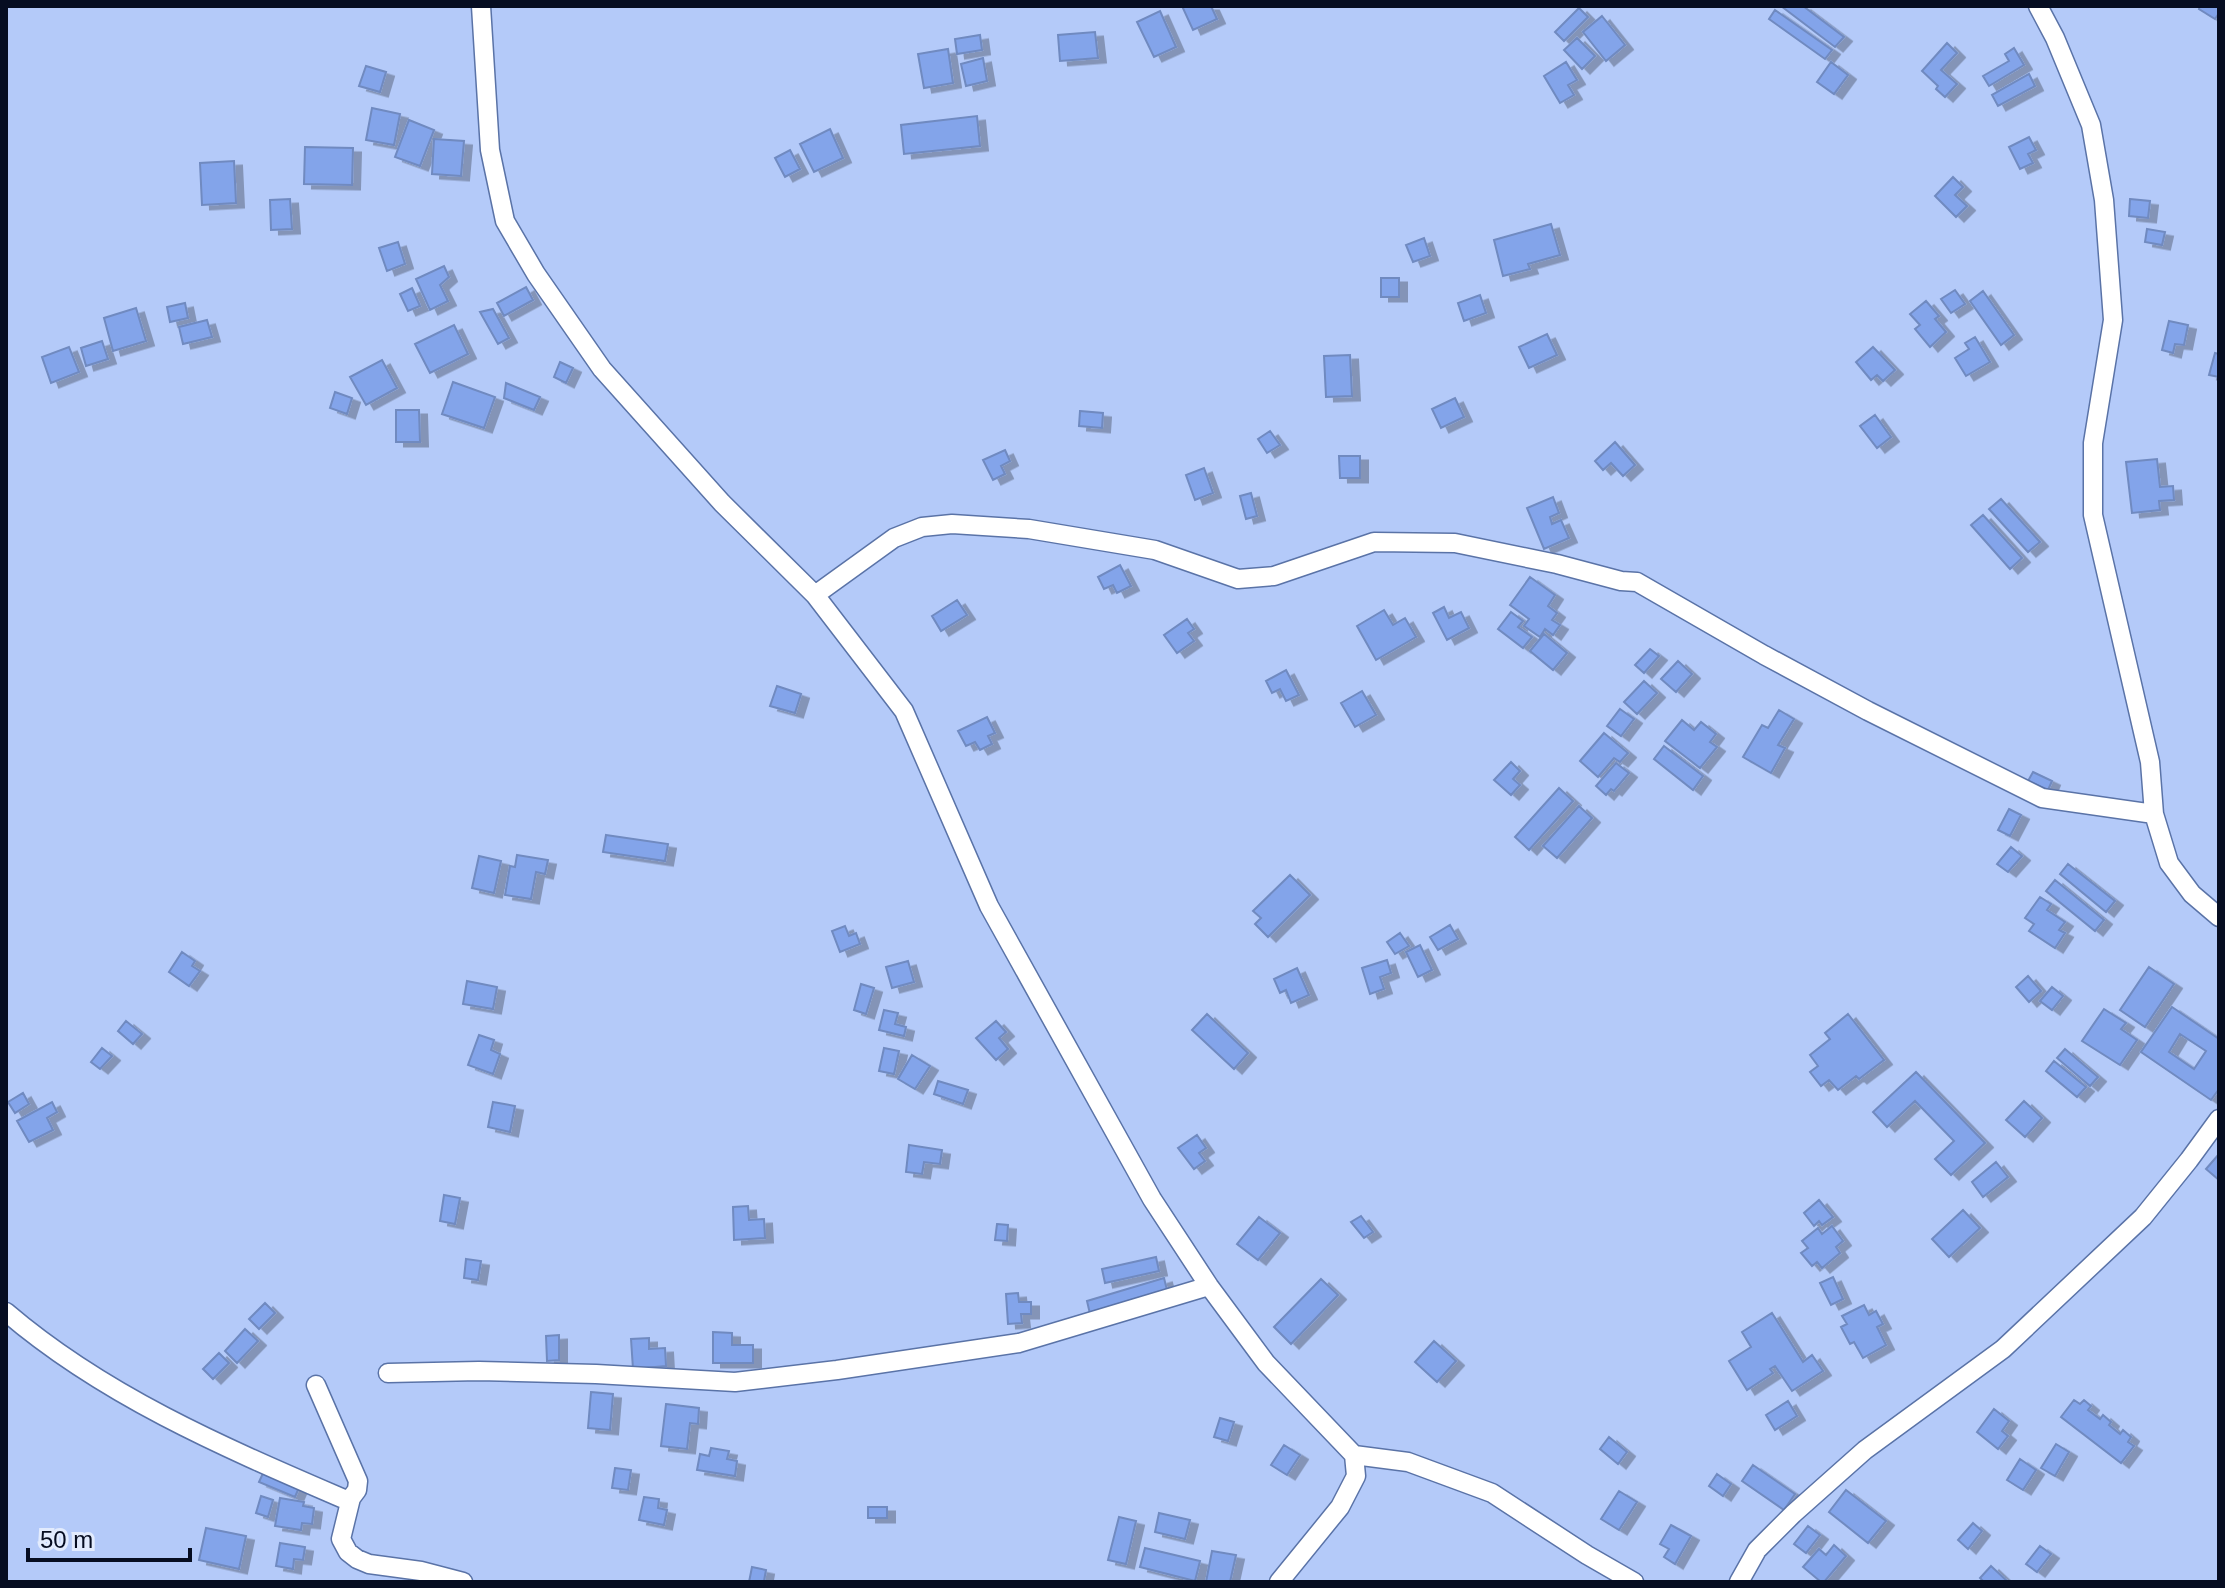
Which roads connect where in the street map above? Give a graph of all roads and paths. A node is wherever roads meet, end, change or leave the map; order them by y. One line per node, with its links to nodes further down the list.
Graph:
1 (481, 6): 3 (street)
2 (2038, 6): 4 (street)
3 (815, 595): 4 (street); 7 (street)
4 (2154, 814): 5 (street)
5 (2219, 917)
6 (2219, 1119): 16 (street)
7 (1209, 1286): 9 (street); 11 (street)
8 (6, 1312): 12 (street)
9 (388, 1373)
10 (316, 1385): 12 (street)
11 (1354, 1455): 14 (street); 15 (street)
12 (351, 1498): 13 (street)
13 (463, 1582)
14 (1279, 1582)
15 (1634, 1582)
16 (1739, 1582)

